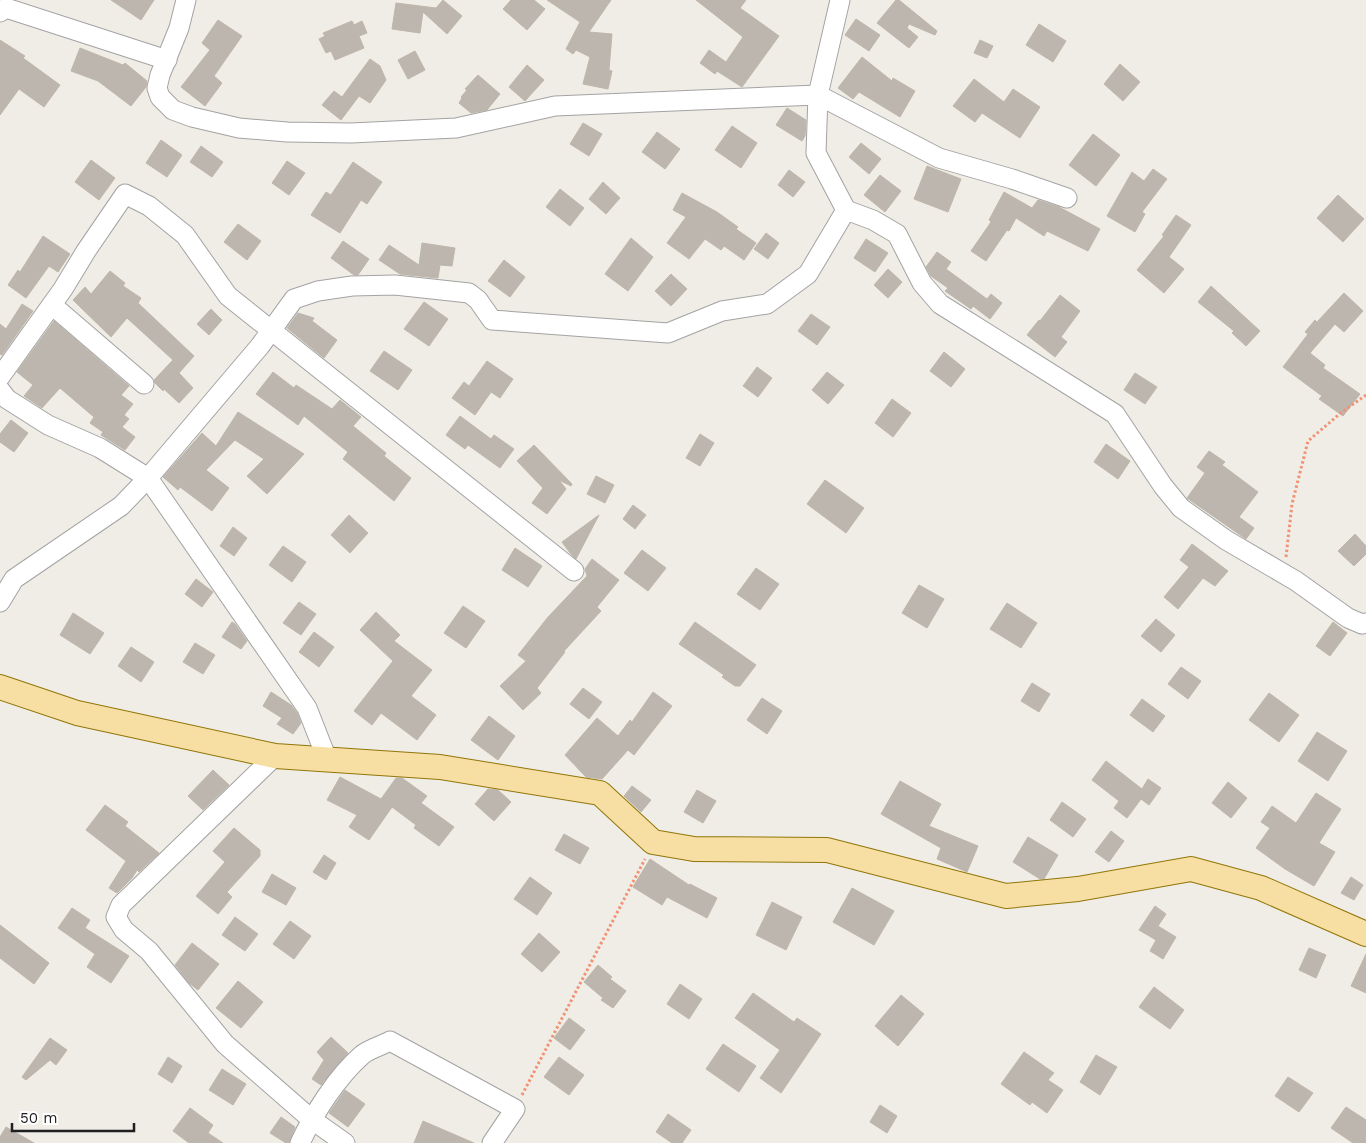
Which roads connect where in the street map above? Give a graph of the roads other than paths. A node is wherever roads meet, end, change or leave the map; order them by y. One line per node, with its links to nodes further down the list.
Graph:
1 (186, 0): 4 (street)
2 (840, 0): 5 (street)
3 (0, 12): 4 (street)
4 (167, 60): 5 (street)
5 (818, 95): 6 (street); 7 (street)
6 (1067, 198)
7 (846, 210): 9 (street); 16 (street)
8 (52, 305): 9 (street); 10 (street); 11 (street)
9 (271, 331): 13 (street); 14 (street)
10 (0, 377)
11 (144, 384)
12 (0, 390): 13 (street)
13 (148, 478): 15 (street); 19 (street)
14 (574, 571)
15 (0, 602)
16 (1366, 623)
17 (0, 687): 18 (main road)
18 (275, 756): 19 (main road); 21 (street)
19 (327, 759): 20 (main road)
20 (1366, 934)
21 (311, 1119): 22 (street); 23 (street); 24 (street)
22 (300, 1143)
23 (345, 1143)
24 (492, 1143)

